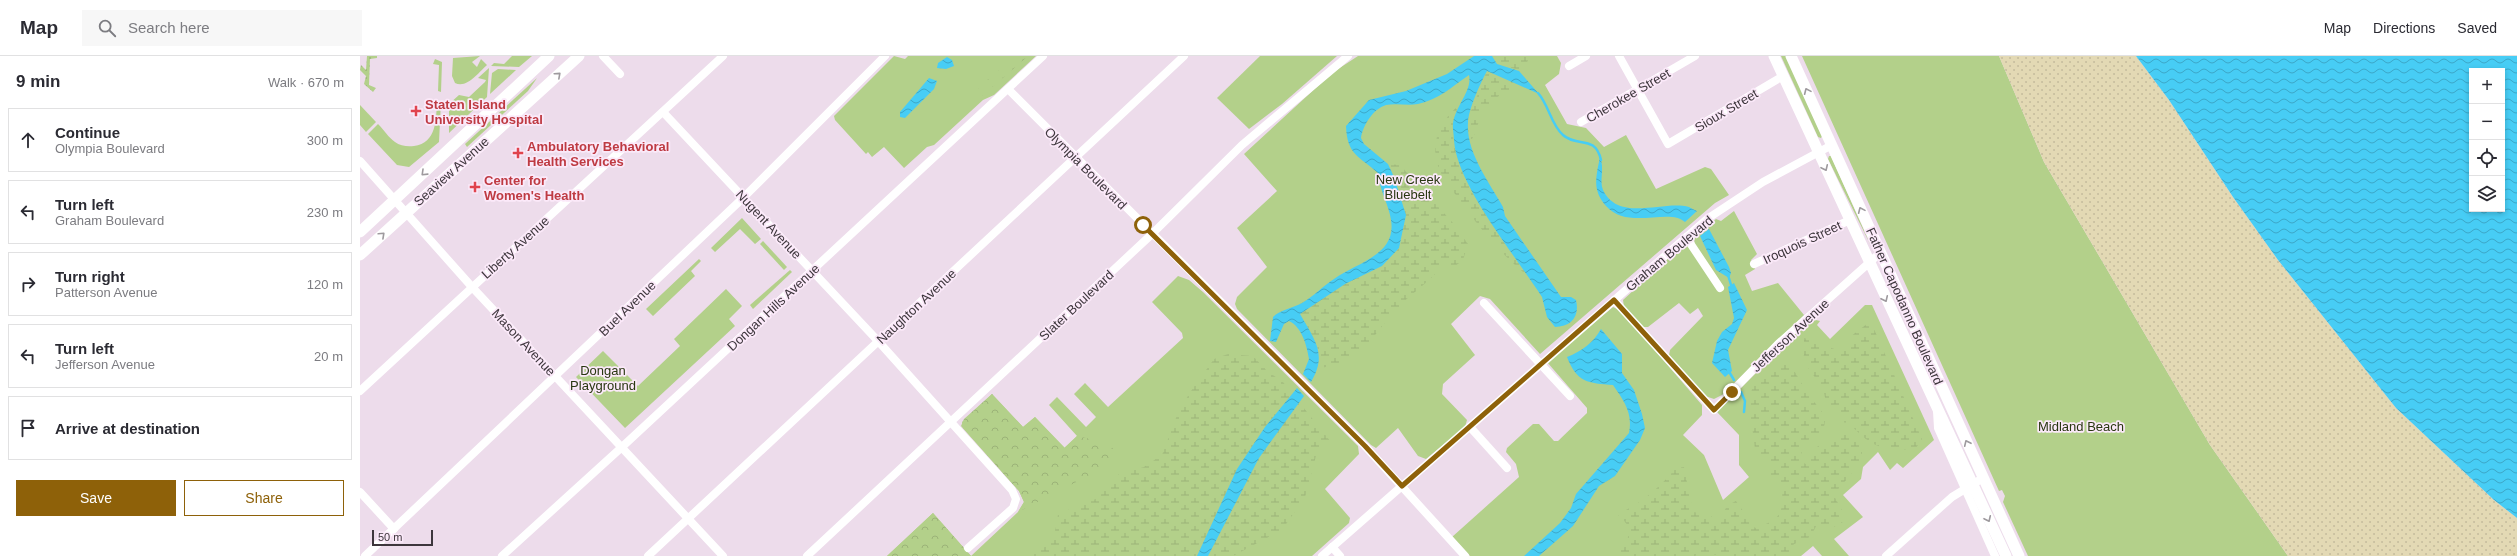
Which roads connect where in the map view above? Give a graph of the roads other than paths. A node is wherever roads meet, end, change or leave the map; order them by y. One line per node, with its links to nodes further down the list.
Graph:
1 (549, 56): 26 (main road, Seaview Avenue, one-way to 26)
2 (579, 56): 27 (main road, Seaview Avenue, one-way to 2)
3 (603, 56): 15 (street)
4 (723, 56): 19 (street, Liberty Avenue)
5 (885, 56): 25 (street, Buel Avenue)
6 (1044, 56): 17 (street, Dongan Hills Avenue)
7 (1184, 56): 23 (street, Naughton Avenue)
8 (1348, 56): 30 (street, Slater Boulevard)
9 (1586, 56): 14 (street)
10 (1619, 56): 18 (street)
11 (1695, 56): 18 (street, Cherokee Street)
12 (1774, 56): 16 (main road, Father Capodanno Boulevard)
13 (1792, 56): 21 (main road, Father Capodanno Boulevard, one-way to 13)
14 (1569, 66)
15 (620, 74)
16 (1783, 76): 18 (street, Sioux Street); 22 (main road, Father Capodanno Boulevard)
17 (1008, 89): 23 (street, Olympia Boulevard); 37 (street, Dongan Hills Avenue)
18 (1638, 90): 20 (street, Cherokee Street)
19 (663, 112): 25 (street, Nugent Avenue); 38 (street, Liberty Avenue)
20 (1581, 122)
21 (1832, 145): 22 (street, Graham Boulevard); 32 (main road, Father Capodanno Boulevard, one-way to 21)
22 (1818, 152): 28 (main road, Father Capodanno Boulevard, one-way to 28); 31 (street, Graham Boulevard)
23 (1075, 158): 30 (street, Olympia Boulevard); 42 (street, Naughton Avenue)
24 (360, 160): 26 (street, Mason Avenue)
25 (744, 197): 37 (street, Nugent Avenue); 44 (street, Buel Avenue)
26 (396, 199): 27 (street, Mason Avenue); 29 (main road, Seaview Avenue)
27 (405, 214): 33 (main road, Seaview Avenue, one-way to 27); 38 (street, Mason Avenue)
28 (1850, 220): 34 (main road, Father Capodanno Boulevard); 35 (street, Iroquois Street)
29 (360, 232)
30 (1152, 234): 47 (street, Slater Boulevard); 52 (street, Olympia Boulevard)
31 (1686, 237): 39 (street); 40 (street, Graham Boulevard)
32 (1880, 253): 34 (street, Jefferson Avenue); 36 (main road, Father Capodanno Boulevard)
33 (360, 255)
34 (1869, 263): 36 (street); 40 (street, Jefferson Avenue); 53 (main road, Father Capodanno Boulevard, one-way to 53)
35 (1754, 264)
36 (1886, 266): 51 (main road, Father Capodanno Boulevard, one-way to 36)
37 (812, 270): 42 (street, Nugent Avenue); 49 (street, Dongan Hills Avenue)
38 (472, 287): 44 (street, Mason Avenue); 45 (street, Liberty Avenue)
39 (1720, 288)
40 (1614, 300): 43 (street, Graham Boulevard)
41 (1484, 303): 43 (street)
42 (878, 341): 47 (street, Nugent Avenue); 55 (street, Naughton Avenue)
43 (1541, 363): 46 (street); 48 (street, Graham Boulevard)
44 (556, 376): 49 (street, Mason Avenue); 56 (street, Buel Avenue)
45 (360, 390)
46 (1570, 396)
47 (950, 422): 58 (street, Nugent Avenue); 63 (street, Slater Boulevard)
48 (1470, 427): 50 (street); 52 (street, Graham Boulevard)
49 (622, 447): 55 (street, Mason Avenue); 60 (street, Dongan Hills Avenue)
50 (1507, 468)
51 (1983, 478): 53 (street); 70 (main road, Father Capodanno Boulevard)
52 (1402, 486): 57 (street, Graham Boulevard); 66 (street, Olympia Boulevard)
53 (1968, 486): 67 (street); 68 (street, Father Capodanno Boulevard); 69 (main road, Father Capodanno Boulevard, one-way to 69)
54 (360, 492): 56 (street)
55 (688, 518): 61 (street, Naughton Avenue); 62 (street, Mason Avenue)
56 (394, 529): 59 (street, Buel Avenue)
57 (1332, 547): 64 (street, Graham Boulevard); 65 (street)
58 (968, 548)
59 (365, 556)
60 (502, 556)
61 (648, 556)
62 (724, 556)
63 (807, 556)
64 (1322, 556)
65 (1340, 556)
66 (1465, 556)
67 (1886, 556)
68 (1995, 556)
69 (2006, 556)
70 (2019, 556)

